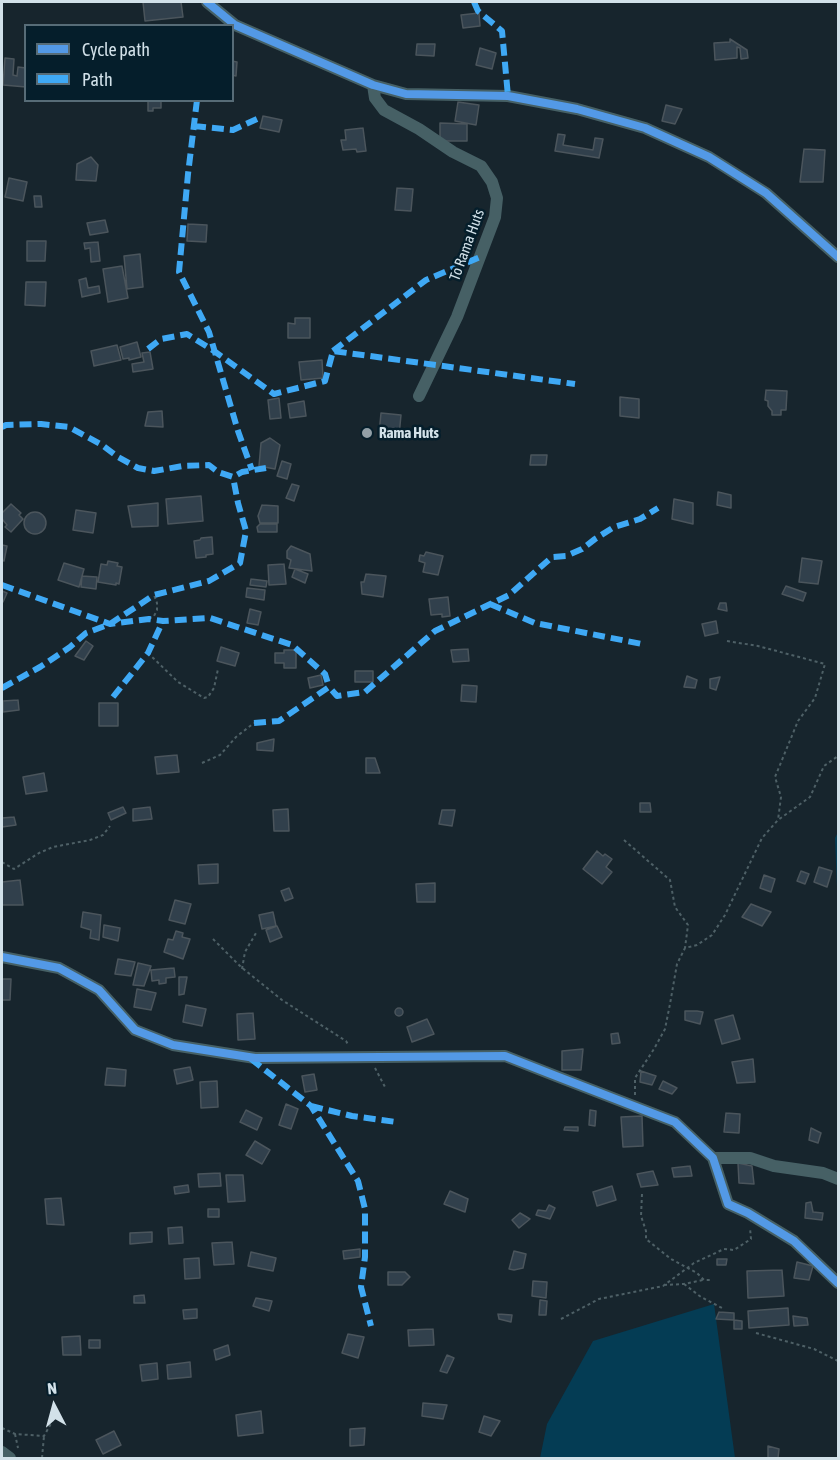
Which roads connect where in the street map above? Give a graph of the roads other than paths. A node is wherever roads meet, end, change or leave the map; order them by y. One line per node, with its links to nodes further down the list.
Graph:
1 (207, 2): 2 (street)
2 (234, 24)
3 (234, 24): 4 (street)
4 (373, 86): 5 (street); 6 (street, To Rama Huts)
5 (838, 257)
6 (419, 396)
7 (2, 957): 8 (street)
8 (713, 1158): 9 (street); 10 (street)
9 (838, 1179)
10 (838, 1283)
11 (2, 1452): 12 (street)
12 (14, 1454)

